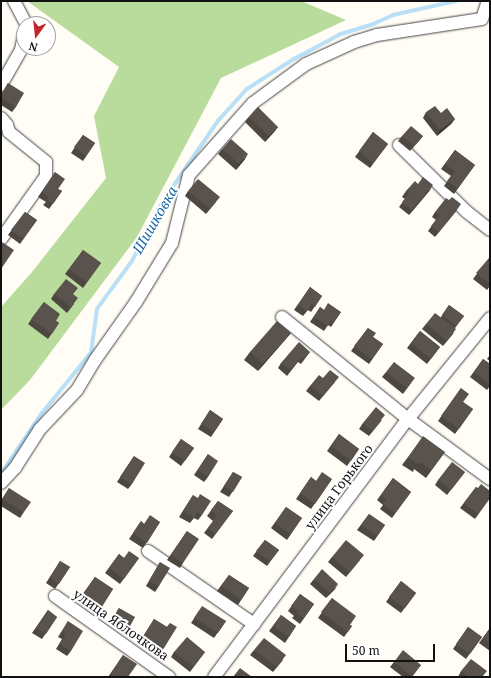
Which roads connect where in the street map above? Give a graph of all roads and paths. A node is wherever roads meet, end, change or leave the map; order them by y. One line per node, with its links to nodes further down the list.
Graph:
1 (14, 1): 3 (street)
2 (488, 1): 14 (street)
3 (22, 16)
4 (18, 56): 5 (street)
5 (1, 85)
6 (1, 118): 9 (street)
7 (399, 145): 8 (street)
8 (490, 230)
9 (1, 239)
10 (282, 317): 12 (street)
11 (490, 318): 12 (street, улица Горького)
12 (408, 419): 13 (street); 17 (street, улица Горького)
13 (490, 479)
14 (1, 483)
15 (148, 551): 17 (street)
16 (55, 596): 18 (street, улица Яблочкова)
17 (254, 624): 19 (street, улица Горького)
18 (169, 677)
19 (214, 677)

